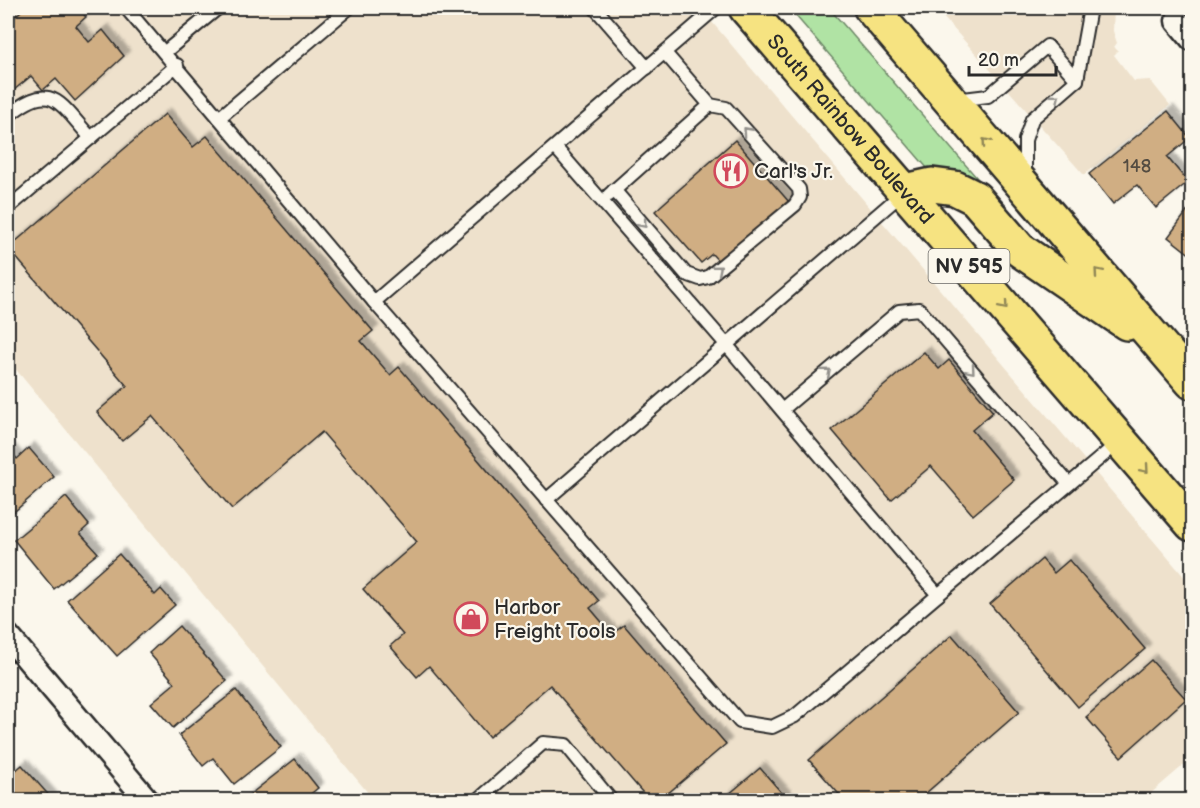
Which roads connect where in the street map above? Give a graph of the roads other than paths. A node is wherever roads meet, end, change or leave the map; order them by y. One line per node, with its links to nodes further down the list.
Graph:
1 (126, 8): 11 (lane)
2 (218, 8): 11 (lane)
3 (349, 8): 19 (lane)
4 (595, 8): 14 (lane)
5 (716, 8): 12 (lane)
6 (746, 8): 24 (main road, South Rainbow Boulevard / NV 595)
7 (871, 8): 16 (main road)
8 (1090, 8): 15 (lane)
9 (1177, 21): 10 (street)
10 (1192, 39)
11 (165, 52): 13 (lane)
12 (664, 53): 14 (lane); 17 (lane)
13 (177, 65): 19 (lane); 20 (lane)
14 (647, 68): 21 (lane)
15 (1077, 80): 16 (lane); 22 (lane, one-way to 15)
16 (950, 100): 22 (main road, one-way to 16)
17 (710, 105): 23 (lane); 27 (lane, one-way to 17)
18 (8, 116): 20 (lane)
19 (219, 118): 29 (lane)
20 (90, 138): 26 (lane)
21 (555, 147): 25 (lane); 29 (lane)
22 (1025, 186): 31 (main road, one-way to 22)
23 (614, 190): 25 (lane); 27 (lane, one-way to 27)
24 (905, 191): 30 (lane); 31 (main road); 34 (main road, South Rainbow Boulevard / NV 595, one-way to 34)
25 (602, 201): 28 (lane)
26 (8, 208)
27 (671, 258): 28 (lane)
28 (660, 268): 30 (lane)
29 (374, 302): 36 (lane)
30 (725, 343): 33 (lane); 36 (lane)
31 (1163, 348): 32 (main road)
32 (1192, 382)
33 (782, 410): 35 (lane, one-way to 35); 38 (lane)
34 (1121, 440): 35 (lane); 37 (main road, South Rainbow Boulevard / NV 595, one-way to 37)
35 (1069, 484): 38 (lane)
36 (546, 500): 38 (lane)
37 (1192, 524)
38 (938, 595)
39 (8, 636): 40 (street)
40 (147, 801)
41 (478, 801): 42 (lane)
42 (611, 801)

